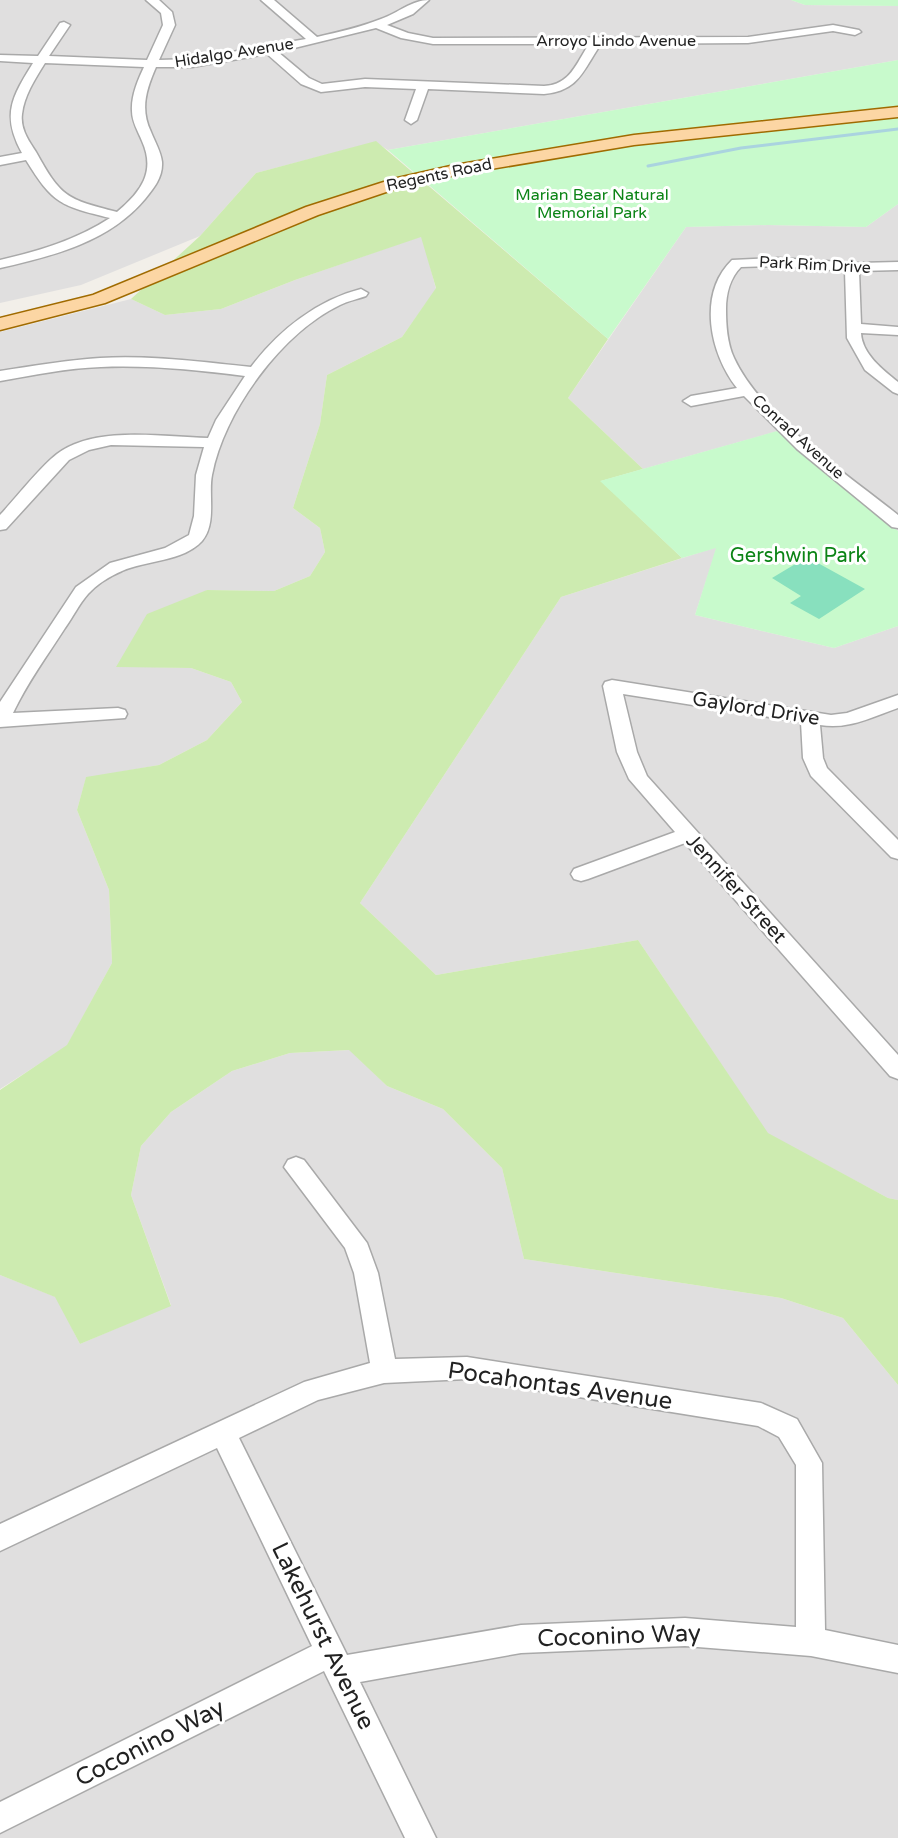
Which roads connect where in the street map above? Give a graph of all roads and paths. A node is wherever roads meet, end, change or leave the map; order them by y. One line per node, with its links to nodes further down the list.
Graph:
1 (152, 0): 12 (street)
2 (267, 0): 7 (street)
3 (423, 0): 4 (street, Hidalgo Avenue)
4 (378, 25): 7 (street, Hidalgo Avenue); 8 (street, Arroyo Lindo Avenue)
5 (64, 26): 11 (street)
6 (855, 32): 8 (street, Arroyo Lindo Avenue)
7 (314, 40): 9 (street, Hidalgo Avenue)
8 (597, 41): 13 (street)
9 (268, 49): 12 (street, Hidalgo Avenue); 13 (street)
10 (0, 58): 11 (street, Hidalgo Avenue)
11 (42, 59): 12 (street, Hidalgo Avenue); 17 (street)
12 (153, 63): 19 (street)
13 (423, 85): 16 (street)
14 (898, 104): 25 (main road, Regents Road)
15 (898, 112): 26 (main road, Regents Road)
16 (411, 120)
17 (31, 155): 18 (street); 19 (street)
18 (0, 161)
19 (121, 217): 20 (street)
20 (0, 264)
21 (733, 266): 23 (street, Park Rim Drive); 32 (street, Conrad Avenue)
22 (898, 266): 23 (street, Park Rim Drive)
23 (852, 268): 27 (street)
24 (361, 293): 29 (street)
25 (0, 314)
26 (0, 324)
27 (853, 328): 28 (street); 31 (street)
28 (898, 332)
29 (253, 372): 30 (street); 34 (street)
30 (0, 376)
31 (898, 389)
32 (747, 391): 33 (street); 35 (street, Conrad Avenue)
33 (691, 401)
34 (213, 443): 36 (street); 41 (street)
35 (898, 522)
36 (0, 525)
37 (612, 686): 40 (street, Gaylord Drive); 42 (street, Jennifer Street)
38 (898, 701): 40 (street, Gaylord Drive)
39 (118, 714): 41 (street)
40 (810, 719): 43 (street)
41 (0, 720)
42 (687, 835): 44 (street); 45 (street, Jennifer Street)
43 (898, 852)
44 (581, 874)
45 (898, 1070)
46 (296, 1167): 47 (street)
47 (384, 1371): 48 (street, Pocahontas Avenue); 50 (street, Pocahontas Avenue)
48 (224, 1434): 49 (street, Pocahontas Avenue); 52 (street, Lakehurst Avenue)
49 (0, 1538)
50 (811, 1642): 51 (street, Coconino Way); 52 (street, Coconino Way)
51 (898, 1659)
52 (336, 1661): 53 (street, Coconino Way); 54 (street, Lakehurst Avenue)
53 (0, 1818)
54 (421, 1838)

